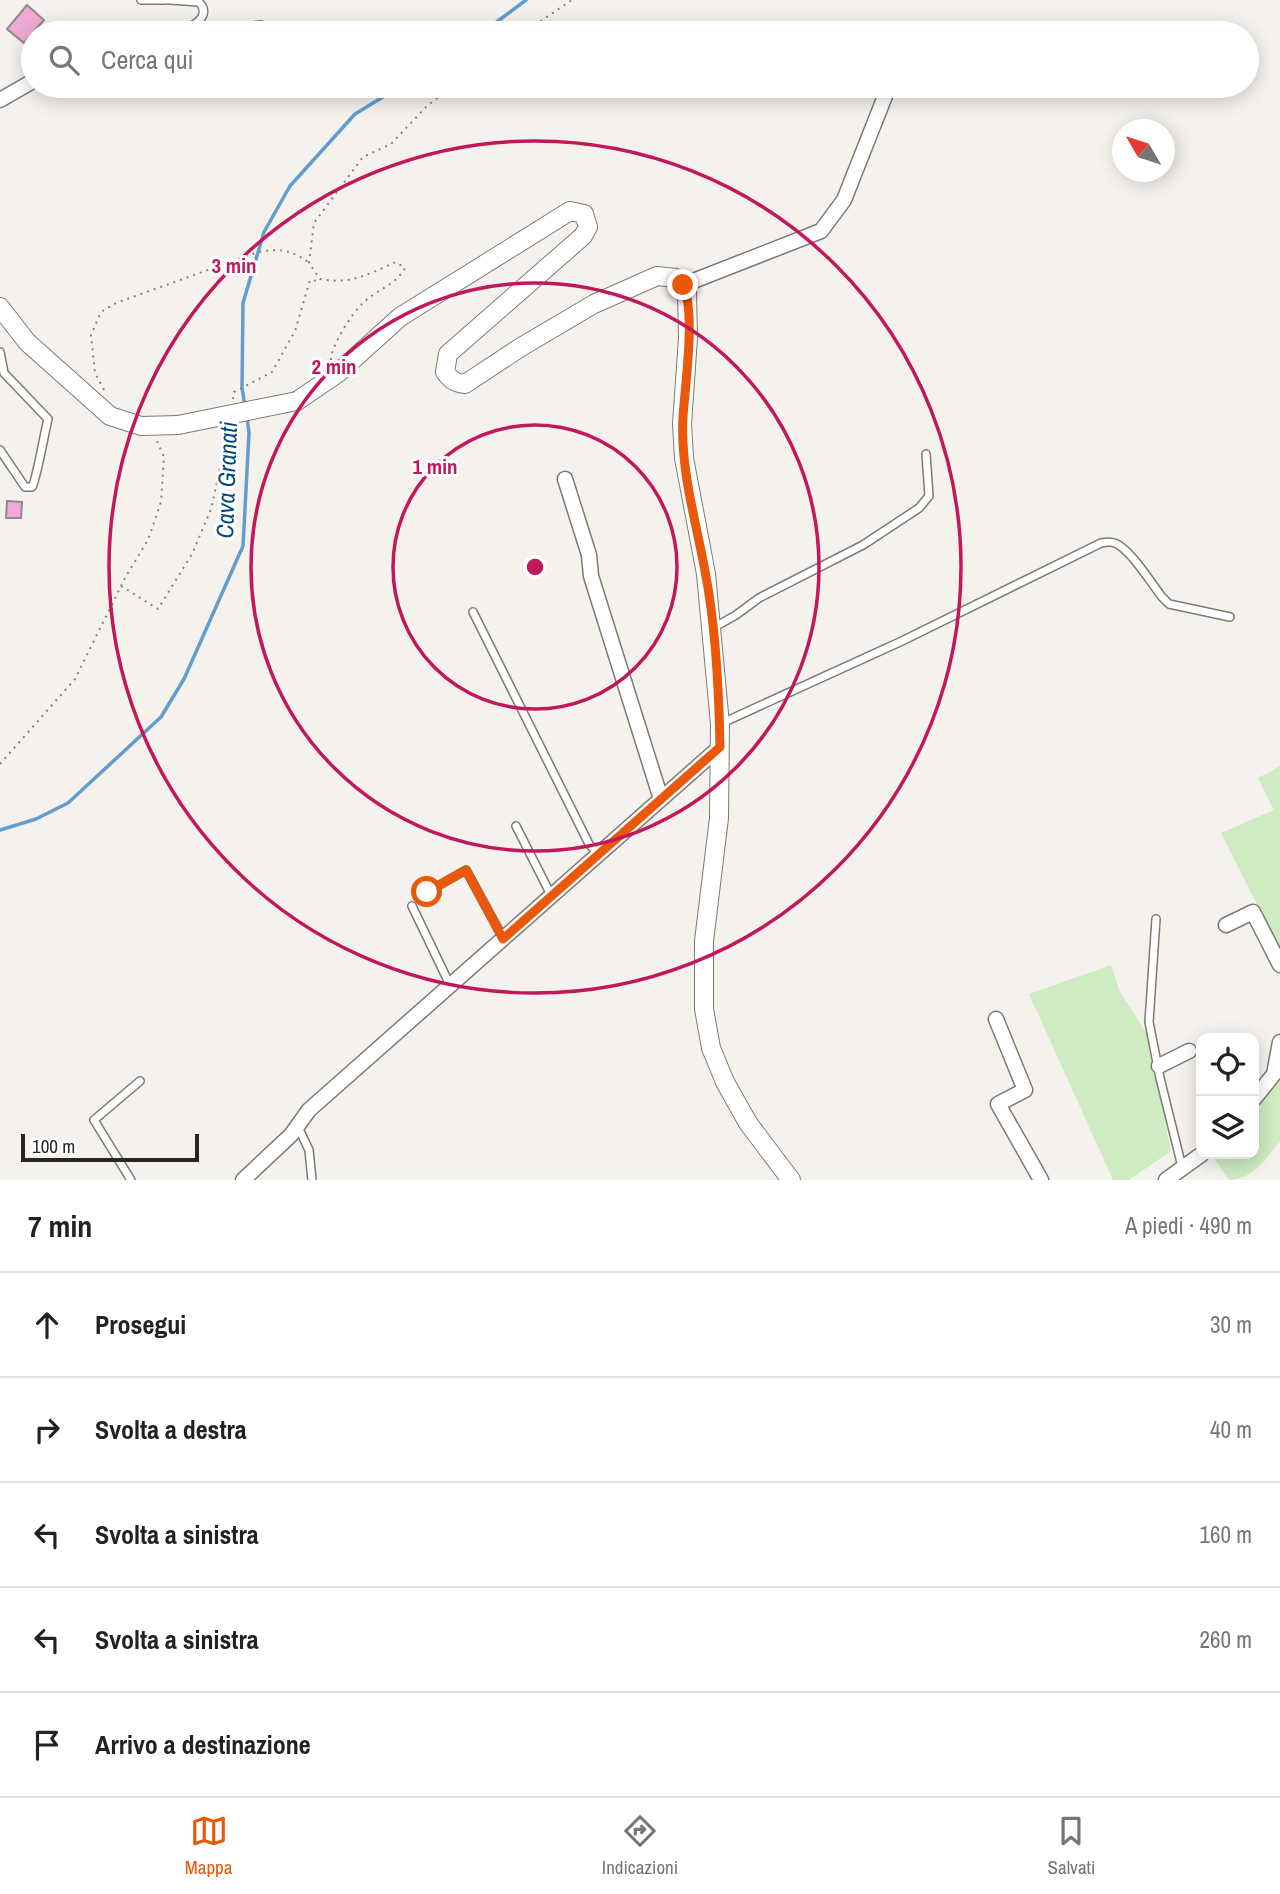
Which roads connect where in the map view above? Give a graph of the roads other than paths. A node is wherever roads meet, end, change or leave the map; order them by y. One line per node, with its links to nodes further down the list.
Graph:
1 (141, 0): 2 (lane)
2 (168, 0): 3 (lane)
3 (197, 21)
4 (21, 88): 6 (street)
5 (883, 98): 7 (street)
6 (0, 100)
7 (683, 285): 8 (street, bridge); 15 (street)
8 (0, 307)
9 (0, 352): 10 (lane)
10 (0, 450)
11 (926, 454): 15 (lane)
12 (565, 479): 18 (street)
13 (473, 612): 20 (lane)
14 (1230, 617): 16 (lane)
15 (712, 629): 16 (street)
16 (720, 724): 17 (street)
17 (720, 747): 18 (street); 41 (street)
18 (661, 799): 20 (street)
19 (516, 826): 22 (lane)
20 (599, 854): 22 (street)
21 (427, 892): 26 (lane)
22 (552, 896): 26 (street)
23 (412, 906): 28 (lane)
24 (1156, 919): 32 (lane)
25 (1226, 925): 27 (street)
26 (503, 939): 28 (street)
27 (1280, 965)
28 (450, 986): 35 (street)
29 (996, 1019): 42 (street)
30 (1280, 1042): 34 (street)
31 (1189, 1051): 32 (street)
32 (1159, 1066): 37 (lane)
33 (140, 1081): 38 (lane)
34 (1256, 1096)
35 (298, 1128): 39 (street); 40 (lane)
36 (1196, 1159): 37 (street)
37 (1177, 1175)
38 (131, 1180)
39 (243, 1180)
40 (312, 1180)
41 (791, 1180)
42 (1041, 1180)

